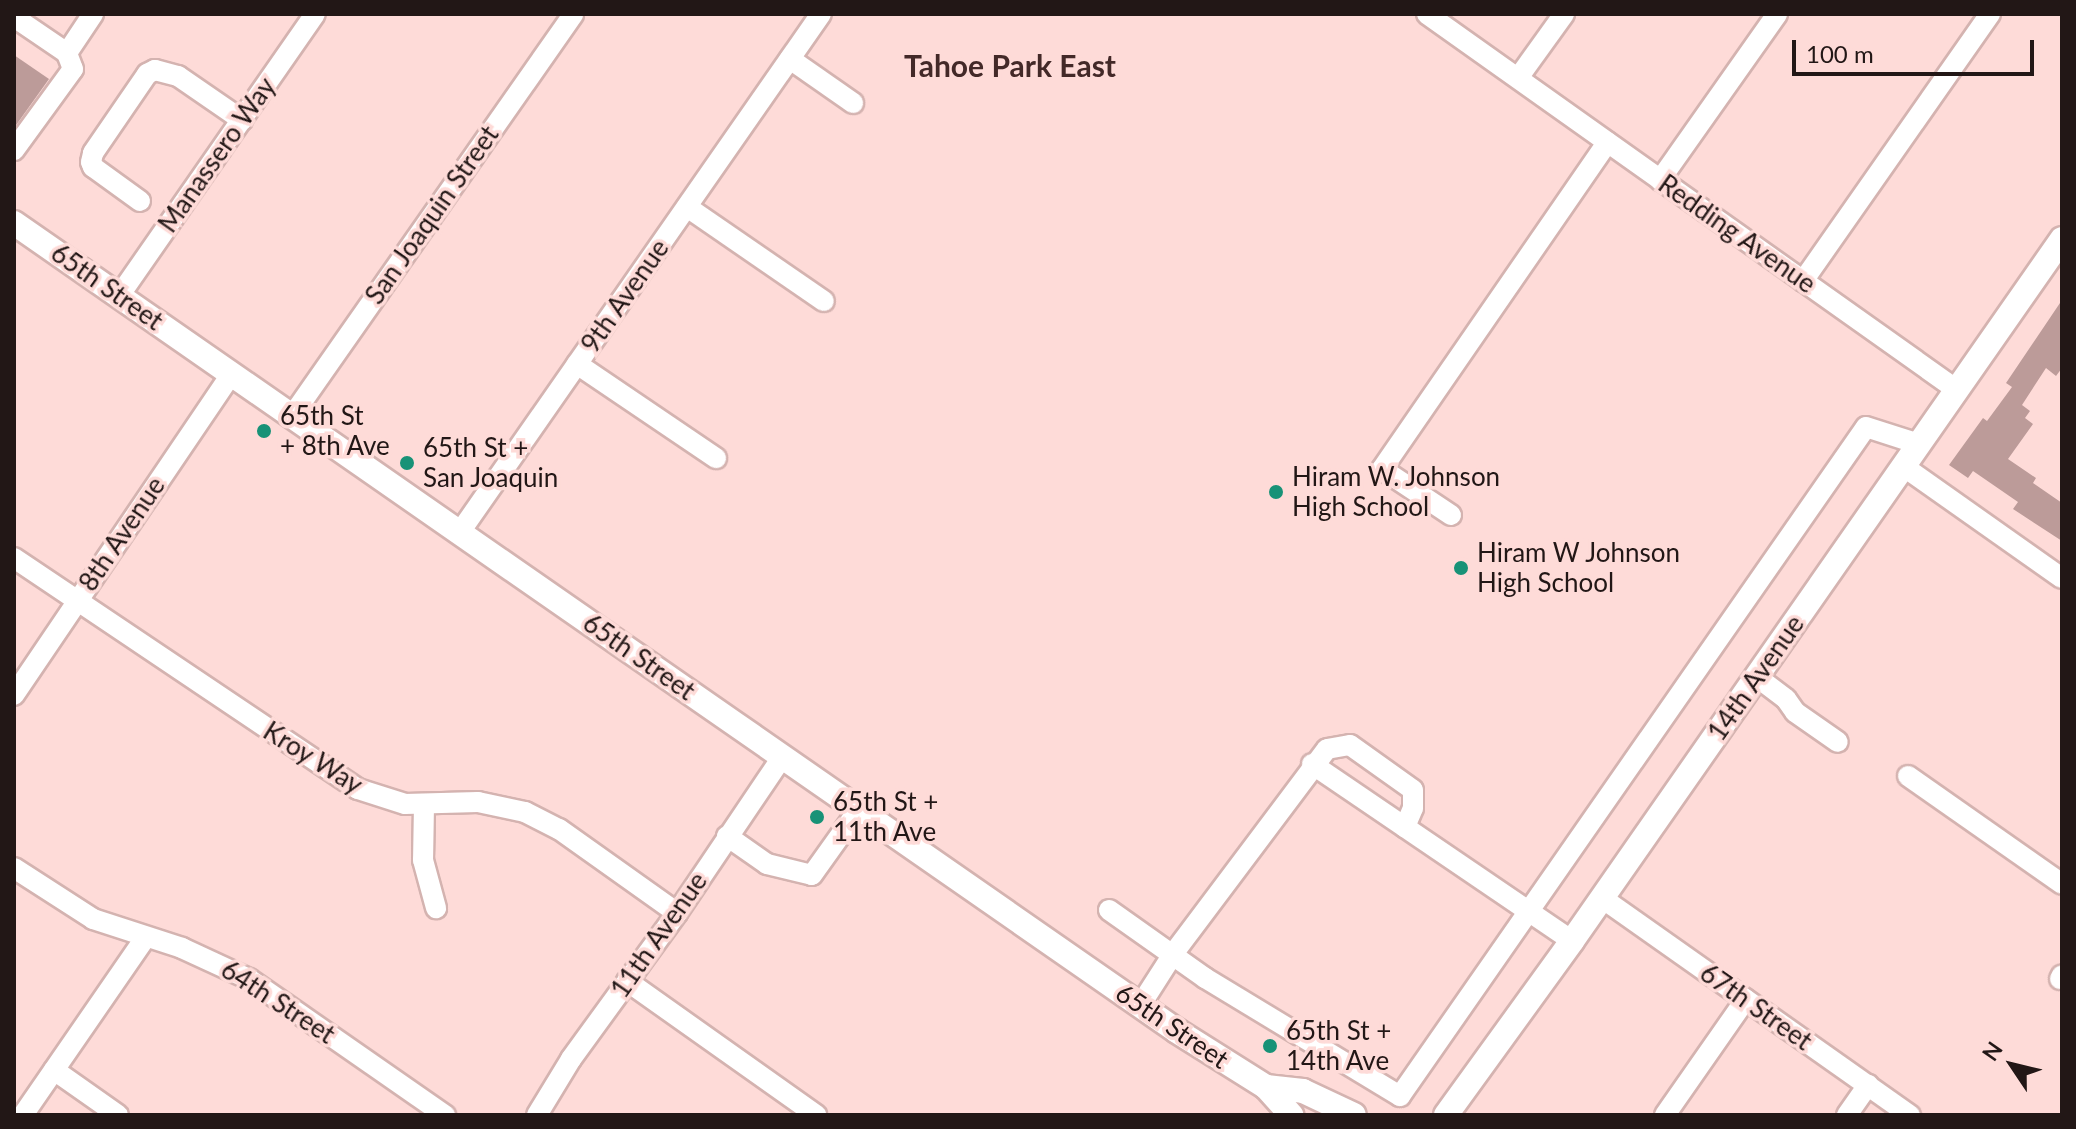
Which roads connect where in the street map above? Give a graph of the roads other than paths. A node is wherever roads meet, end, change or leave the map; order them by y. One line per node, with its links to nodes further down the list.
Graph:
1 (93, 14): 10 (street)
2 (315, 14): 14 (street, Manassero Way)
3 (573, 14): 28 (street, San Joaquin Street)
4 (821, 14): 11 (street, 9th Avenue)
5 (1427, 14): 12 (street, Redding Avenue)
6 (1564, 14): 12 (street)
7 (1777, 14): 17 (street)
8 (1990, 14): 22 (street)
9 (14, 17): 10 (street)
10 (67, 53): 16 (street)
11 (790, 59): 13 (street); 19 (street, 9th Avenue)
12 (1518, 78): 15 (street, Redding Avenue)
13 (853, 103)
14 (242, 120): 18 (street); 23 (street, Manassero Way)
15 (1608, 142): 17 (street, Redding Avenue); 32 (street)
16 (14, 150)
17 (1660, 180): 22 (street, Redding Avenue)
18 (140, 201)
19 (687, 207): 24 (street); 25 (street, 9th Avenue)
20 (14, 223): 23 (main road, 65th Street)
21 (2061, 242): 27 (main road, 14th Avenue)
22 (1803, 281): 27 (street, Redding Avenue)
23 (119, 296): 26 (main road, 65th Street)
24 (824, 301)
25 (577, 364): 30 (street); 33 (street, 9th Avenue)
26 (231, 374): 28 (main road, 65th Street); 36 (street, 8th Avenue)
27 (1957, 390): 29 (main road, 14th Avenue)
28 (292, 416): 33 (main road, 65th Street)
29 (1919, 444): 31 (main road, 14th Avenue); 52 (street)
30 (716, 458)
31 (1903, 466): 35 (street); 37 (main road, 14th Avenue)
32 (1451, 515)
33 (460, 532): 40 (main road, 65th Street)
34 (14, 558): 36 (street, Kroy Way)
35 (2062, 578)
36 (76, 601): 38 (street, 8th Avenue); 43 (street, Kroy Way)
37 (1757, 677): 39 (street); 49 (main road, 14th Avenue)
38 (14, 695)
39 (1838, 742)
40 (783, 756): 44 (main road, 65th Street); 46 (street, 11th Avenue)
41 (1312, 764): 45 (street); 45 (street); 56 (street)
42 (1908, 776): 48 (street)
43 (424, 805): 50 (street); 53 (street, Kroy Way)
44 (859, 809): 46 (street); 62 (main road, 65th Street)
45 (1405, 827): 52 (street)
46 (727, 836): 53 (street, 11th Avenue)
47 (14, 868): 54 (street, 64th Street)
48 (2062, 884)
49 (1602, 898): 55 (main road, 14th Avenue); 58 (street, 67th Street)
50 (436, 908)
51 (1109, 910): 56 (street)
52 (1527, 910): 55 (street); 56 (street)
53 (677, 913): 57 (street, 11th Avenue)
54 (145, 938): 60 (street); 65 (street, 64th Street)
55 (1572, 941): 70 (main road, 14th Avenue)
56 (1173, 954): 59 (street)
57 (627, 981): 66 (street, 11th Avenue); 67 (street)
58 (1746, 999): 61 (street, 67th Street); 71 (street)
59 (1143, 1001)
60 (54, 1070): 63 (street); 64 (street)
61 (1868, 1085): 72 (street); 73 (street, 67th Street)
62 (1266, 1087): 68 (main road, 65th Street); 69 (main road, 65th Street)
63 (23, 1115)
64 (118, 1115)
65 (445, 1115)
66 (537, 1115)
67 (816, 1115)
68 (1291, 1115)
69 (1354, 1115)
70 (1446, 1115)
71 (1665, 1115)
72 (1847, 1115)
73 (1910, 1115)

